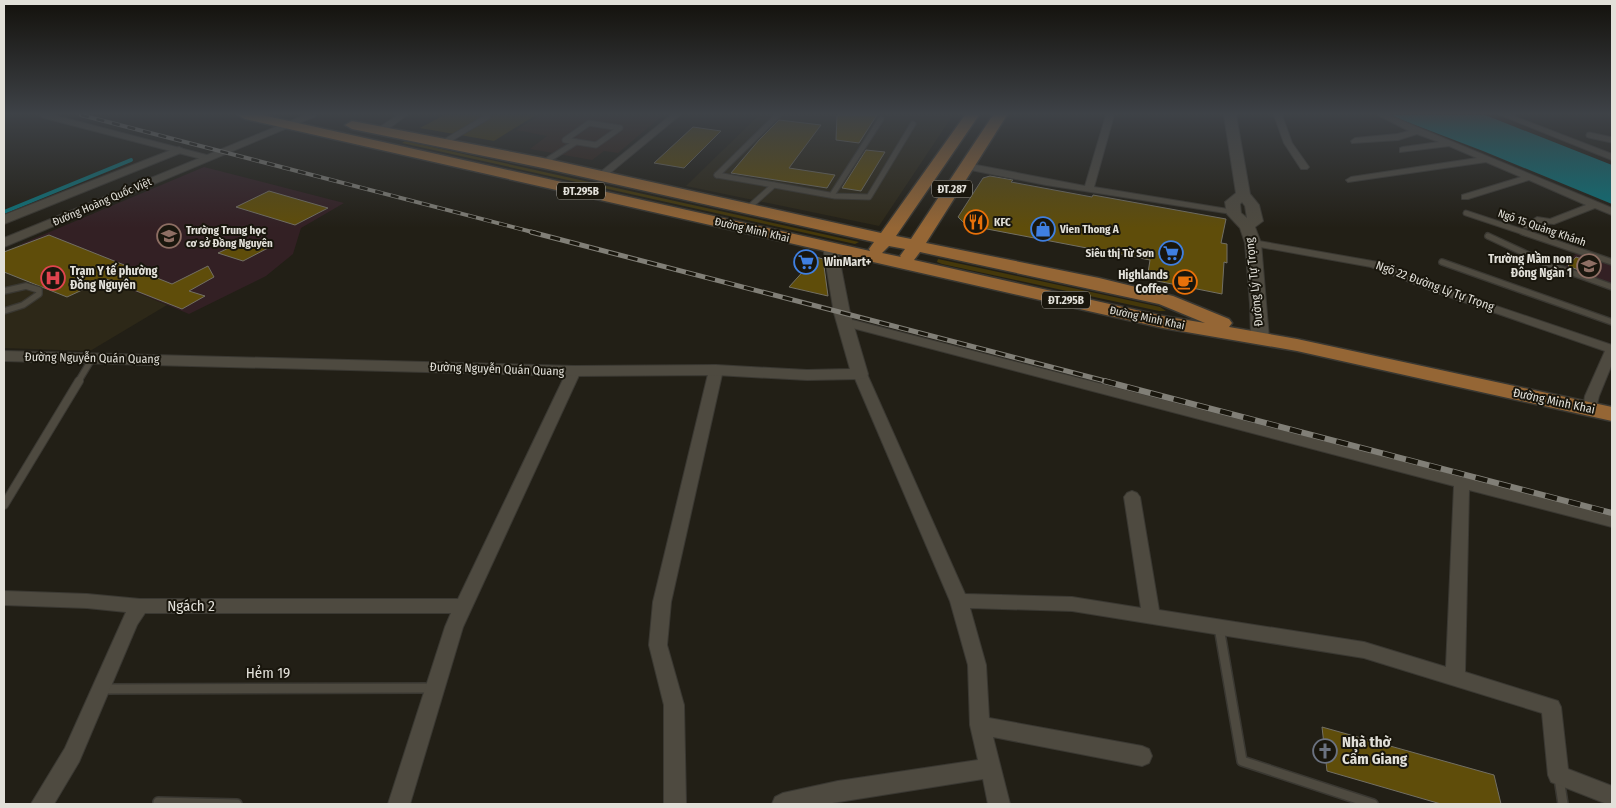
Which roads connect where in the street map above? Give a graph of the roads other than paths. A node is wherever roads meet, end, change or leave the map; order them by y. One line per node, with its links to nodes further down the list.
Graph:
1 (172, 153): 36 (street, Đường Hoàng Quốc Việt)
2 (189, 153): 17 (lane)
3 (221, 153): 17 (street, Đường Hoàng Quốc Việt)
4 (413, 153): 44 (main road, Đường Minh Khai / ĐT.295B)
5 (492, 153): 20 (main road, Đường Minh Khai / ĐT.295B)
6 (559, 153): 20 (lane)
7 (630, 153): 23 (street)
8 (740, 153): 26 (lane)
9 (859, 153): 28 (lane)
10 (896, 153): 28 (lane)
11 (947, 153): 19 (main road, ĐT.287)
12 (975, 153): 21 (main road, ĐT.287)
13 (1100, 153): 27 (street)
14 (1236, 153): 29 (main road, Đường Lý Tự Trọng)
15 (1294, 153): 22 (street)
16 (1471, 153): 18 (street)
17 (208, 158): 41 (street, Đường Hoàng Quốc Việt)
18 (1486, 159): 24 (street); 25 (street)
19 (941, 161): 21 (main road); 40 (main road, ĐT.287)
20 (543, 163): 23 (main road, Đường Minh Khai / ĐT.295B)
21 (966, 166): 27 (street); 43 (main road, ĐT.287)
22 (1304, 167)
23 (602, 176): 32 (main road, Đường Minh Khai / ĐT.295B)
24 (1529, 177): 30 (street); 31 (street)
25 (1351, 180)
26 (774, 185): 28 (lane); 32 (lane)
27 (1090, 189): 34 (street)
28 (832, 195)
29 (1243, 195): 34 (main road); 37 (main road, Đường Lý Tự Trọng)
30 (1466, 197)
31 (1595, 205): 33 (street); 38 (street)
32 (747, 209): 40 (main road, Đường Minh Khai / ĐT.295B)
33 (1612, 212)
34 (1234, 213): 37 (main road, Đường Lý Tự Trọng)
35 (1466, 213): 47 (lane, Ngõ 15 Quảng Khánh)
36 (4, 220)
37 (1247, 226): 42 (main road, Đường Lý Tự Trọng)
38 (1528, 226)
39 (1488, 236): 49 (lane)
40 (886, 240): 43 (main road, Đường Minh Khai / ĐT.295B); 45 (main road)
41 (4, 243)
42 (1253, 243): 54 (main road, Đường Lý Tự Trọng); 55 (street, Ngõ 22 Đường Lý Tự Trọng)
43 (916, 245): 48 (main road, ĐT.287); 54 (main road, Đường Minh Khai / ĐT.295B)
44 (830, 247): 45 (main road, Đường Minh Khai / ĐT.295B); 52 (street)
45 (872, 257): 48 (main road, Đường Minh Khai / ĐT.295B)
46 (1442, 262): 53 (lane)
47 (1612, 262)
48 (904, 264): 54 (main road, Đường Minh Khai / ĐT.295B)
49 (1612, 287)
50 (4, 291): 51 (lane)
51 (4, 310)
52 (845, 322): 60 (street); 63 (street)
53 (1612, 322)
54 (1260, 338): 61 (main road, Đường Minh Khai / ĐT.295B)
55 (1612, 352): 61 (street)
56 (4, 356): 57 (street, Đường Nguyễn Quán Quang)
57 (93, 356): 59 (street, Đường Nguyễn Quán Quang); 65 (lane)
58 (716, 370): 59 (street, Đường Nguyễn Quán Quang); 60 (street, Đường Nguyễn Quán Quang); 85 (street)
59 (574, 372): 70 (street)
60 (860, 374): 68 (street)
61 (1590, 409): 62 (main road, Đường Minh Khai / ĐT.295B)
62 (1612, 414)
63 (1462, 482): 66 (street); 73 (street)
64 (1132, 497): 71 (street)
65 (4, 505)
66 (1612, 521)
67 (4, 598): 69 (street, Ngách 2)
68 (959, 601): 71 (street); 76 (street)
69 (140, 606): 70 (street, Ngách 2); 75 (street)
70 (463, 606): 74 (street)
71 (1151, 616): 72 (street)
72 (1218, 627): 73 (street); 88 (lane)
73 (1455, 677): 79 (street)
74 (435, 688): 75 (lane, Hẻm 19); 84 (street)
75 (101, 689): 82 (street)
76 (980, 725): 77 (street); 78 (street)
77 (1142, 756)
78 (991, 768): 86 (street); 87 (street)
79 (1558, 775): 80 (street); 89 (lane)
80 (1612, 796)
81 (158, 802): 83 (lane)
82 (42, 804)
83 (237, 804)
84 (399, 804)
85 (675, 804)
86 (783, 804)
87 (1000, 804)
88 (1373, 804)
89 (1563, 804)

